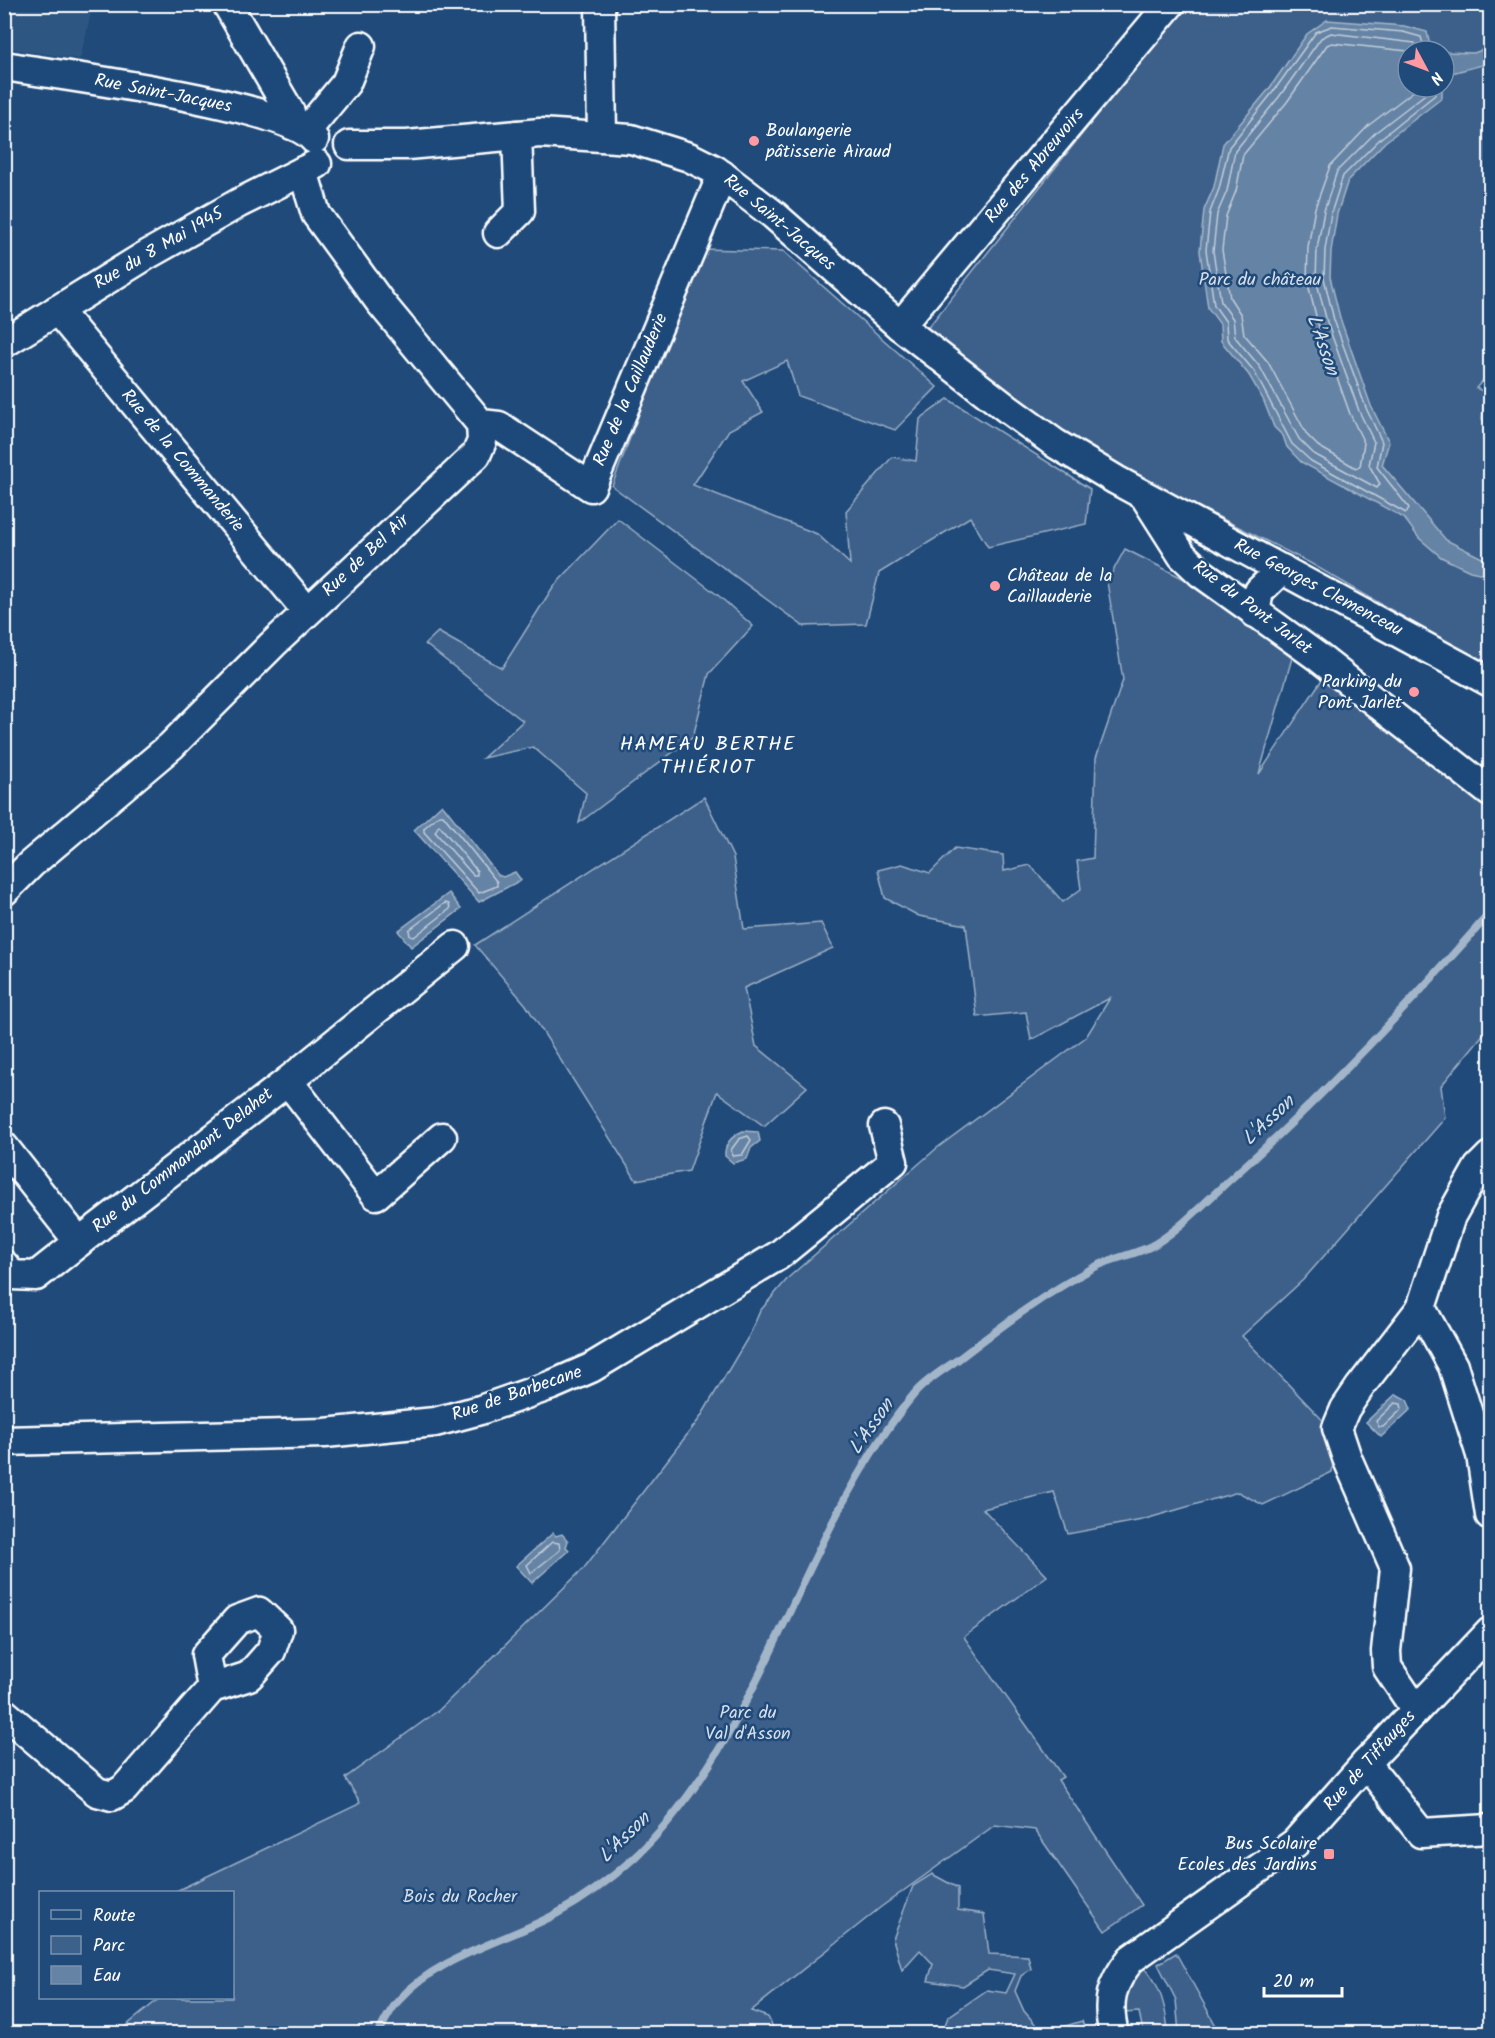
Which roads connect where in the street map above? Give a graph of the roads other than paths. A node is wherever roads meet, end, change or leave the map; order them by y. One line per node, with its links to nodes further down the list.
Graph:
1 (227, 4): 8 (street)
2 (600, 4): 7 (street)
3 (1170, 4): 12 (street, Rue des Abreuvoirs)
4 (361, 45): 8 (street)
5 (4, 66): 8 (street, Rue Saint-Jacques)
6 (518, 135): 7 (street, Rue Saint-Jacques); 8 (street, Rue Saint-Jacques); 10 (street)
7 (602, 136): 9 (street, Rue Saint-Jacques)
8 (307, 146): 11 (street, Rue du 8 Mai 1945); 14 (street)
9 (722, 175): 12 (street, Rue Saint-Jacques); 14 (street, Rue de la Caillauderie)
10 (498, 233)
11 (57, 310): 13 (street, Rue du 8 Mai 1945); 17 (street, Rue de la Commanderie)
12 (900, 326): 15 (street, Rue Saint-Jacques)
13 (4, 343)
14 (481, 424): 17 (street, Rue de Bel Air)
15 (1144, 495): 16 (street, Rue Georges Clemenceau); 18 (street, Rue du Pont Jarlet)
16 (1282, 569): 18 (street); 19 (street, Rue Georges Clemenceau)
17 (307, 612): 21 (street, Rue de Bel Air)
18 (1255, 613): 20 (street, Rue du Pont Jarlet)
19 (1491, 682)
20 (1491, 792)
21 (4, 891)
22 (455, 946): 23 (street, Rue du Commandant Delahet)
23 (288, 1081): 25 (street, Rue du Commandant Delahet); 28 (street, Rue du Commandant Delahet)
24 (884, 1126): 31 (street, Rue de Barbecane)
25 (442, 1137)
26 (4, 1147): 28 (street, Rue du Commandant Delahet)
27 (1491, 1156): 30 (street)
28 (79, 1242): 29 (street, Rue du Commandant Delahet)
29 (4, 1265)
30 (1421, 1308): 32 (street); 35 (street)
31 (4, 1441)
32 (1491, 1515)
33 (1491, 1632): 35 (street, Rue de Tiffauges)
34 (212, 1688): 36 (street)
35 (1416, 1710): 37 (street, Rue de Tiffauges)
36 (4, 1713)
37 (1366, 1763): 38 (street); 39 (street, Rue de Tiffauges)
38 (1491, 1829)
39 (1114, 2034)

